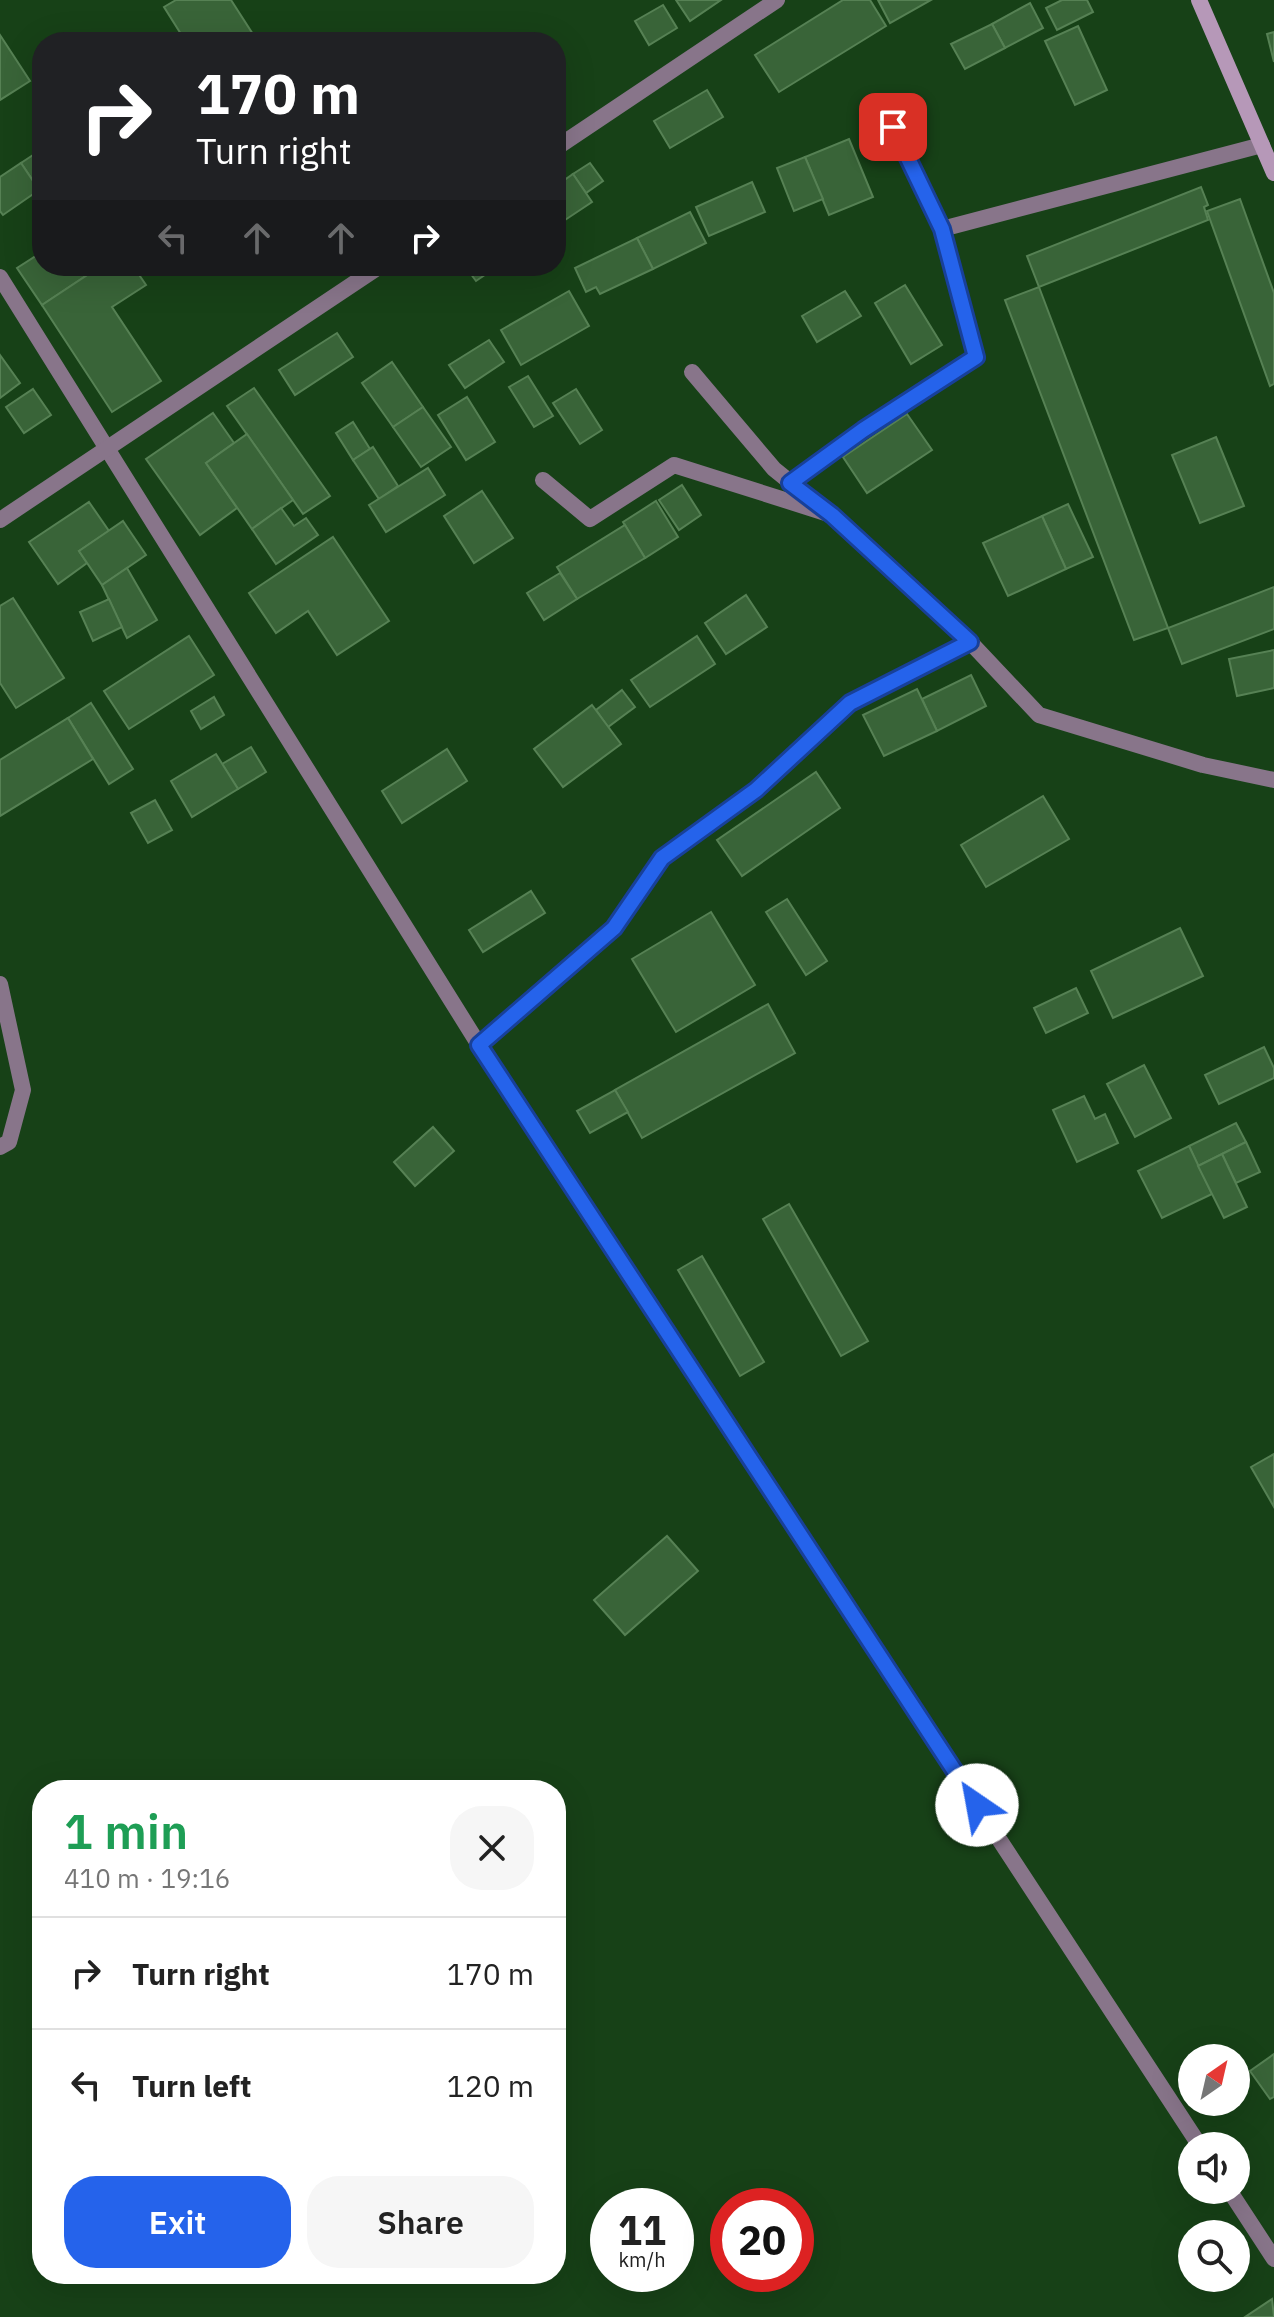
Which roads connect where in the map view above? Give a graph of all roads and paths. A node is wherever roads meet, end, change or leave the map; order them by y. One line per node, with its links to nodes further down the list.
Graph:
1 (777, 0): 4 (lane)
2 (1199, 0): 5 (main road)
3 (893, 127): 7 (lane)
4 (566, 141)
5 (1262, 145): 6 (main road); 7 (lane)
6 (1274, 173)
7 (942, 229): 13 (lane)
8 (365, 276): 11 (lane)
9 (0, 277): 11 (lane)
10 (692, 372): 13 (lane)
11 (106, 450): 15 (lane); 19 (lane)
12 (543, 480): 14 (lane)
13 (790, 483): 14 (lane)
14 (832, 515): 16 (lane)
15 (0, 520)
16 (970, 642): 17 (lane); 19 (lane)
17 (1274, 780)
18 (0, 984): 20 (lane)
19 (479, 1045): 21 (lane)
20 (0, 1147)
21 (1191, 2132)
22 (1238, 2204): 23 (lane)
23 (1274, 2259)

